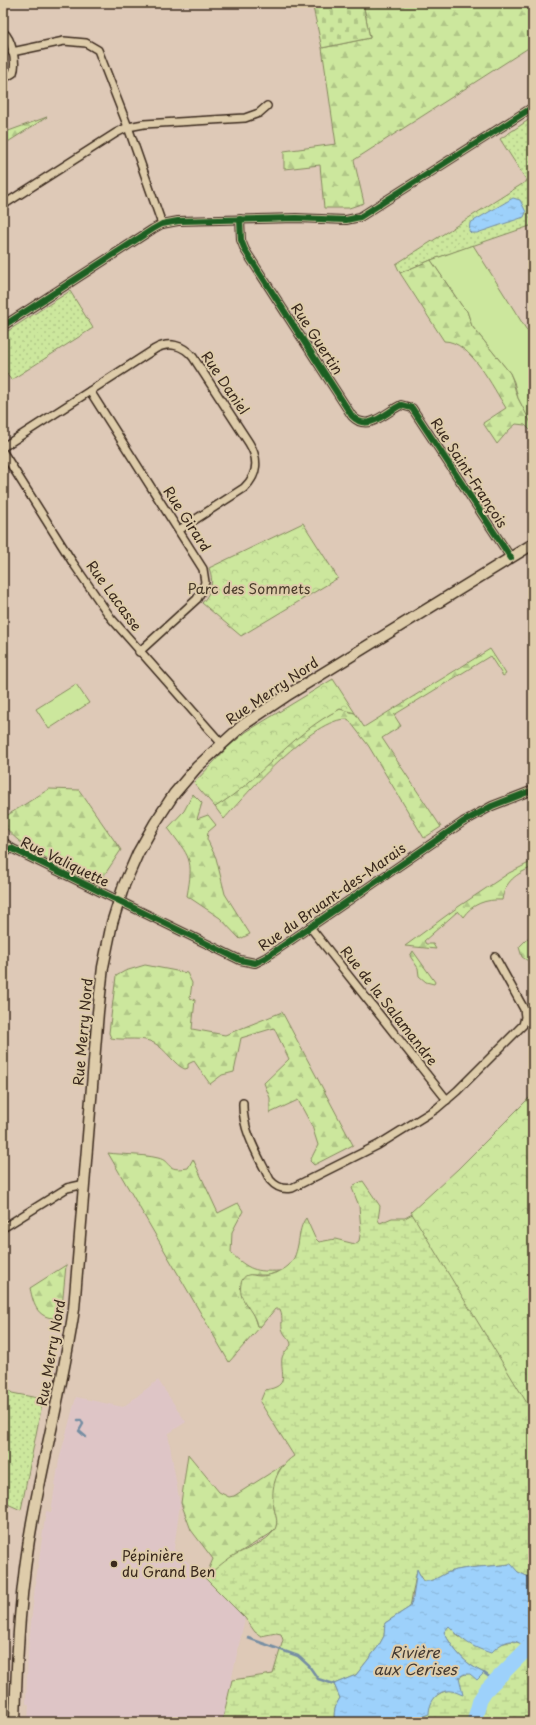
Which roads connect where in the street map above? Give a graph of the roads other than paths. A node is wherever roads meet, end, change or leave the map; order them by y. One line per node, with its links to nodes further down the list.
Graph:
1 (3, 32): 2 (street)
2 (12, 52): 3 (street); 6 (street)
3 (3, 79)
4 (267, 106): 6 (street)
5 (533, 107): 8 (street)
6 (128, 127): 7 (street); 9 (street)
7 (3, 206)
8 (240, 219): 9 (street); 12 (street, Rue Guertin)
9 (162, 224): 10 (street)
10 (3, 326)
11 (90, 391): 13 (street, Rue Daniel); 15 (street, Rue Girard); 15 (street, Rue Daniel)
12 (405, 404): 17 (street, Rue Saint-François)
13 (3, 447)
14 (3, 452): 18 (street, Rue Lacasse)
15 (179, 530): 18 (street, Rue Girard)
16 (533, 544): 17 (main road, Rue Merry Nord)
17 (511, 558): 19 (main road, Rue Merry Nord)
18 (140, 652): 19 (street, Rue Lacasse)
19 (221, 743): 24 (main road, Rue Merry Nord)
20 (533, 790): 25 (street, Rue du Bruant-des-Marais)
21 (3, 841): 22 (street)
22 (11, 848): 23 (street, Rue Valiquette); 24 (street, Rue Valiquette)
23 (3, 855)
24 (118, 902): 25 (street, Rue du Bruant-des-Marais); 29 (main road, Rue Merry Nord)
25 (310, 927): 27 (street, Rue de la Salamandre)
26 (495, 957): 27 (street)
27 (447, 1100): 28 (street)
28 (243, 1103)
29 (85, 1184): 30 (street); 31 (main road, Rue Merry Nord)
30 (3, 1228)
31 (15, 1722)

